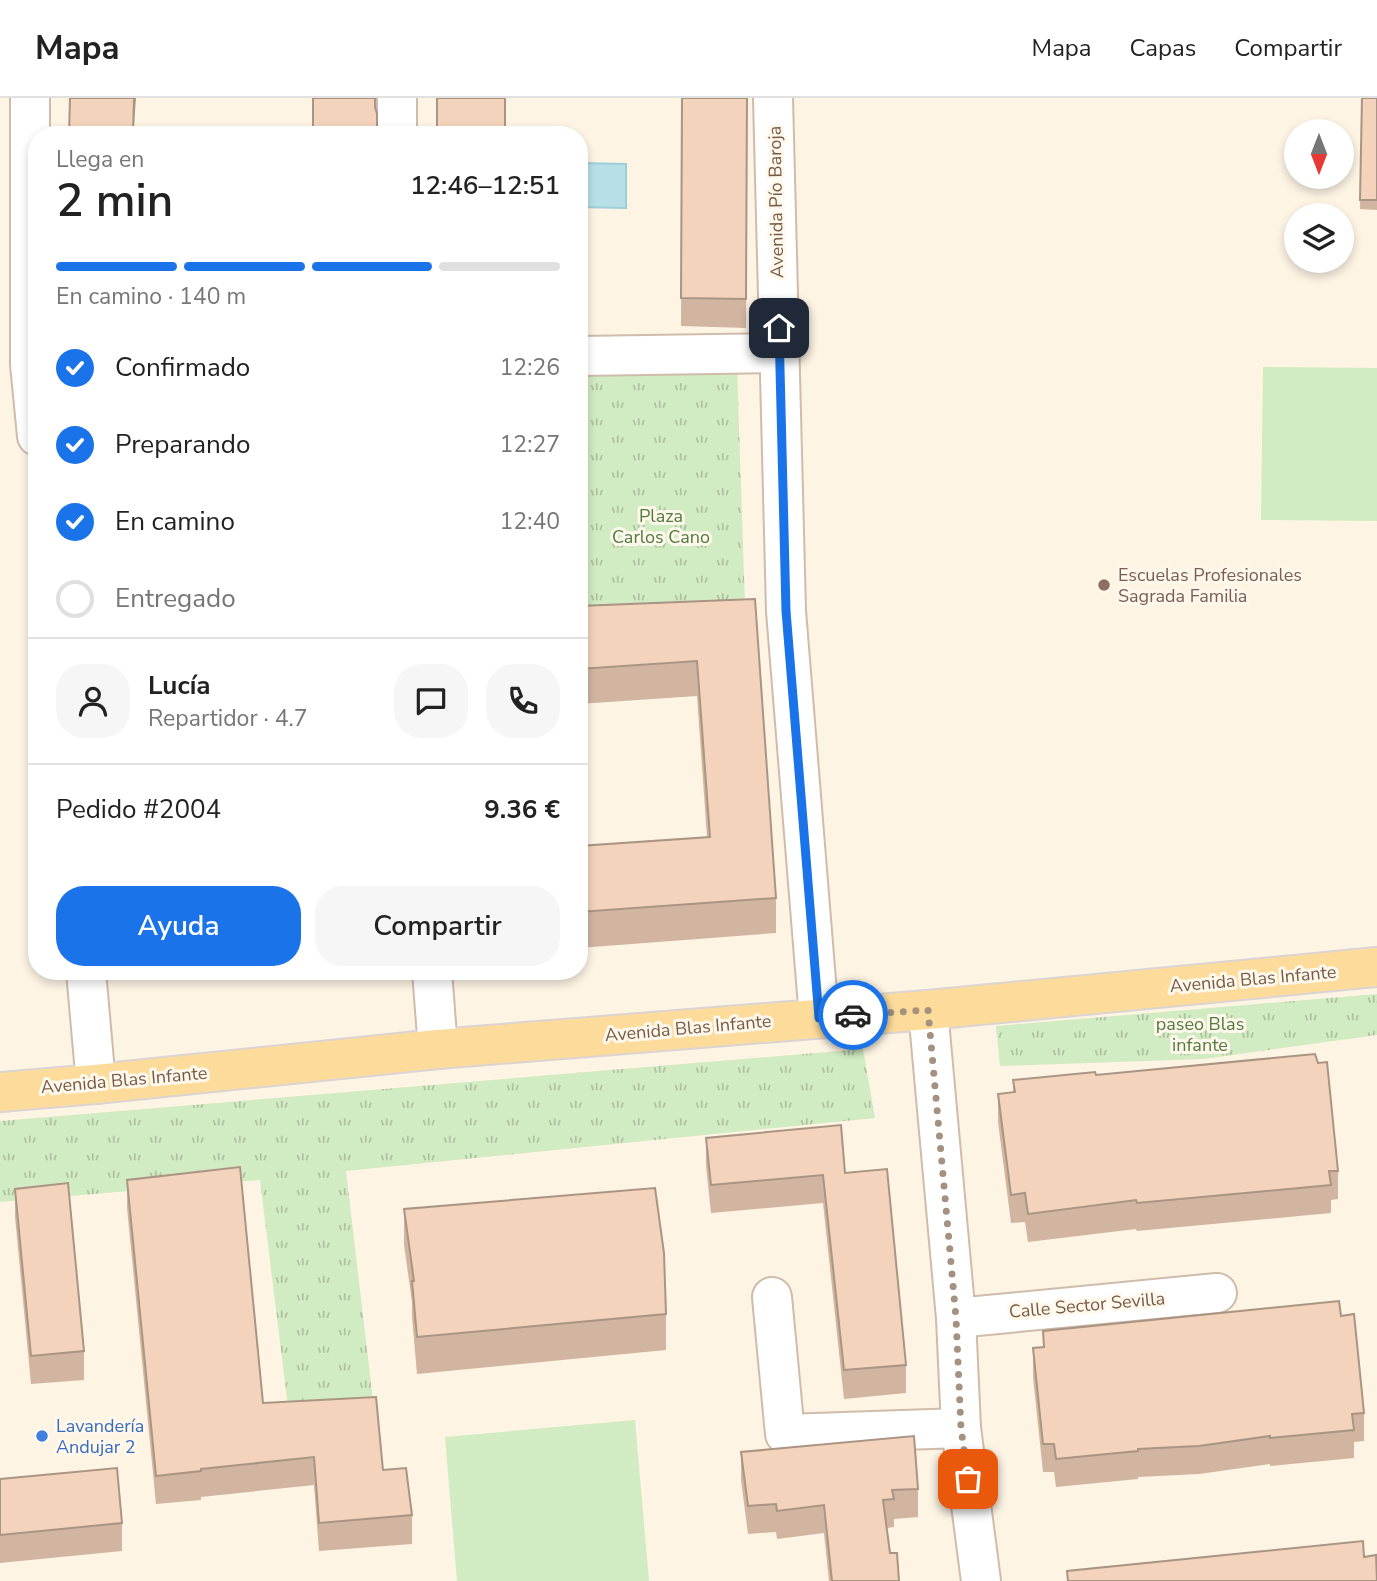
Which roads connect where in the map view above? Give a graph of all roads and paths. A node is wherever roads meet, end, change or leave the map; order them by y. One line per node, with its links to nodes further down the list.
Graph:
1 (30, 98): 4 (street)
2 (397, 98): 5 (street)
3 (773, 98): 7 (street, Avenida Pío Baroja)
4 (29, 126)
5 (397, 126)
6 (28, 164): 9 (street)
7 (779, 353): 8 (street); 15 (street, Avenida Pío Baroja)
8 (588, 356)
9 (22, 364): 10 (street)
10 (28, 393)
11 (1377, 967): 14 (main road, Avenida Blas Infante)
12 (87, 980): 17 (street)
13 (433, 980): 16 (street)
14 (928, 1010): 15 (main road, Avenida Blas Infante); 21 (street)
15 (819, 1018): 16 (main road, Avenida Blas Infante)
16 (438, 1049): 17 (main road, Avenida Blas Infante)
17 (96, 1084): 18 (main road, Avenida Blas Infante)
18 (0, 1092)
19 (1217, 1293): 21 (street, Calle Sector Sevilla)
20 (772, 1297): 22 (street)
21 (956, 1318): 22 (street)
22 (961, 1428): 23 (street)
23 (981, 1581)

